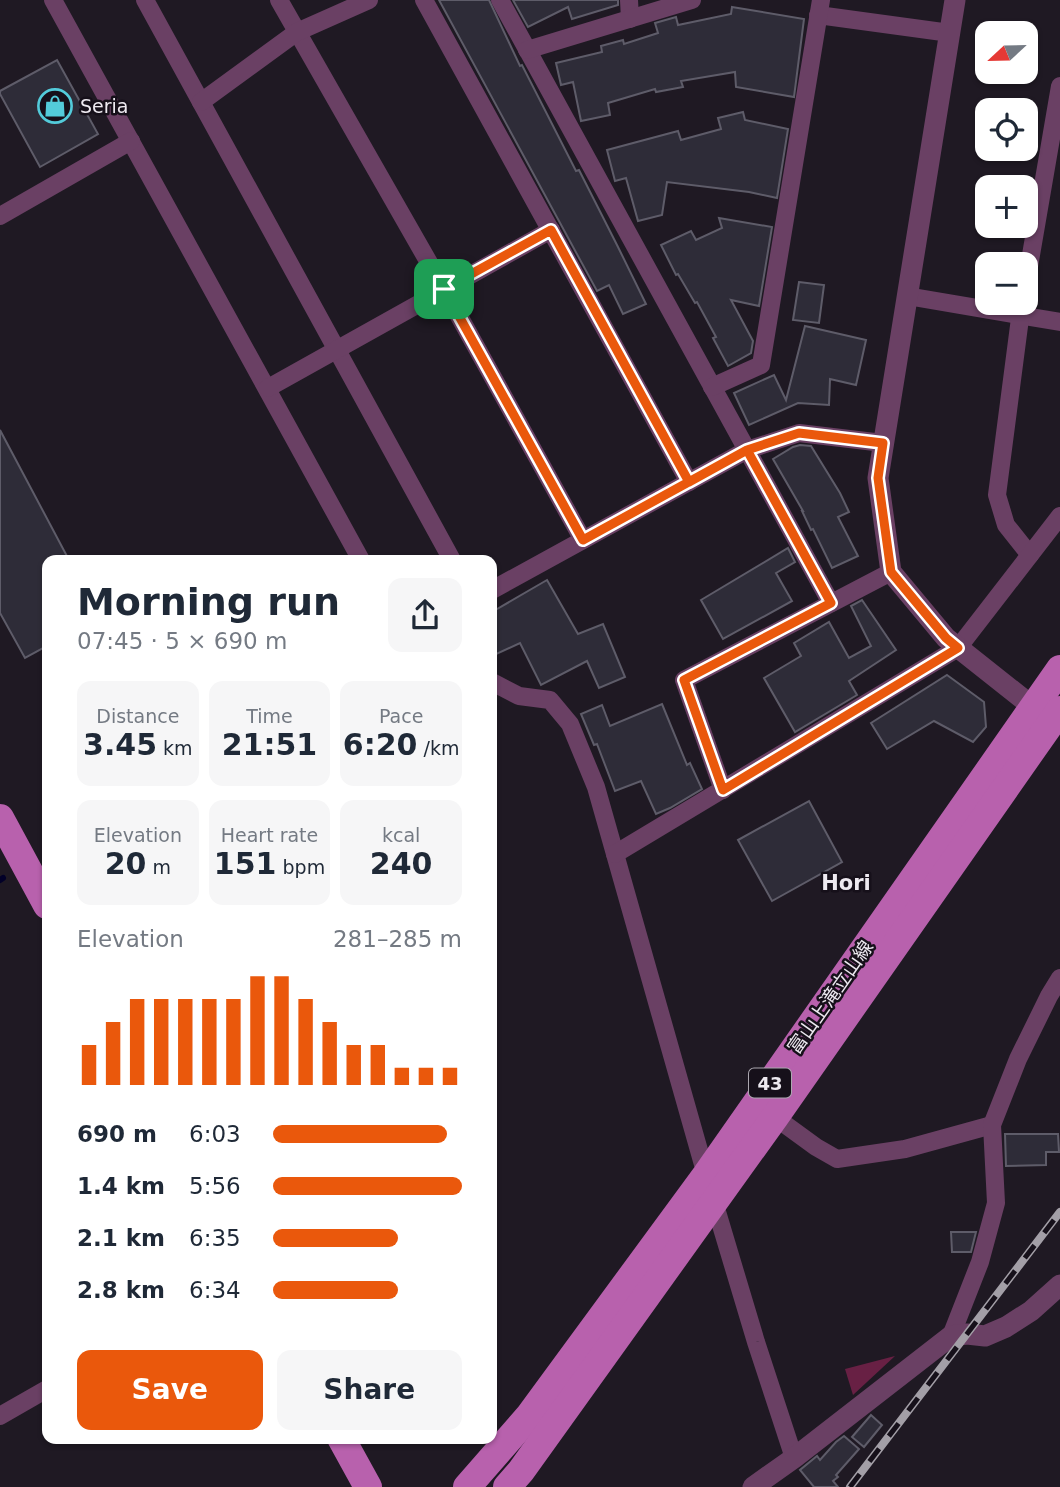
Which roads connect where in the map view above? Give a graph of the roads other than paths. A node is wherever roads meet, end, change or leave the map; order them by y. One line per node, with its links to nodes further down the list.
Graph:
1 (53, 0): 17 (street)
2 (145, 0): 16 (street)
3 (279, 0): 12 (street)
4 (369, 0): 12 (street)
5 (424, 0): 19 (street)
6 (500, 0): 14 (street)
7 (629, 0): 11 (street)
8 (692, 0): 11 (street)
9 (956, 0): 13 (street)
10 (820, 7): 13 (street); 28 (street)
11 (630, 19): 14 (street)
12 (297, 32): 16 (street); 21 (street)
13 (950, 33): 22 (street)
14 (527, 50): 28 (street)
15 (1060, 86): 20 (street)
16 (201, 102): 27 (street)
17 (131, 141): 18 (street); 29 (street)
18 (0, 216)
19 (551, 230): 21 (street); 32 (street)
20 (1031, 252)
21 (444, 289): 27 (street); 34 (street)
22 (907, 296): 23 (street); 30 (street)
23 (975, 304)
24 (1020, 315): 37 (street)
25 (1038, 315): 26 (street)
26 (1060, 323)
27 (336, 349): 29 (street); 36 (street)
28 (712, 387): 31 (street)
29 (268, 388): 35 (street)
30 (883, 443): 31 (street); 38 (street)
31 (747, 450): 32 (street); 40 (street)
32 (689, 482): 34 (street)
33 (1060, 516): 37 (street)
34 (583, 540): 39 (street)
35 (358, 555)
36 (449, 555)
37 (1030, 555): 41 (street)
38 (891, 572): 40 (street); 41 (street)
39 (497, 587)
40 (831, 603): 45 (street)
41 (958, 648): 44 (street); 45 (street)
42 (1060, 668): 44 (main road, 富山上滝立山線 / 43)
43 (497, 685): 47 (street)
44 (1052, 716): 50 (main road, 富山上滝立山線 / 43)
45 (723, 790): 47 (street)
46 (0, 818): 48 (main road)
47 (615, 854): 52 (street)
48 (42, 896)
49 (1060, 978): 51 (street)
50 (765, 1110): 51 (street); 52 (main road, 富山上滝立山線 / 43)
51 (992, 1125): 54 (street)
52 (710, 1188): 58 (street); 60 (main road, 富山上滝立山線 / 43); 61 (main road, 富山上滝立山線 / 43)
53 (1060, 1285): 54 (street)
54 (951, 1336): 58 (street)
55 (42, 1392): 56 (street)
56 (0, 1416)
57 (344, 1444): 59 (main road)
58 (794, 1458): 62 (street)
59 (368, 1487)
60 (467, 1487)
61 (507, 1487)
62 (753, 1487)

